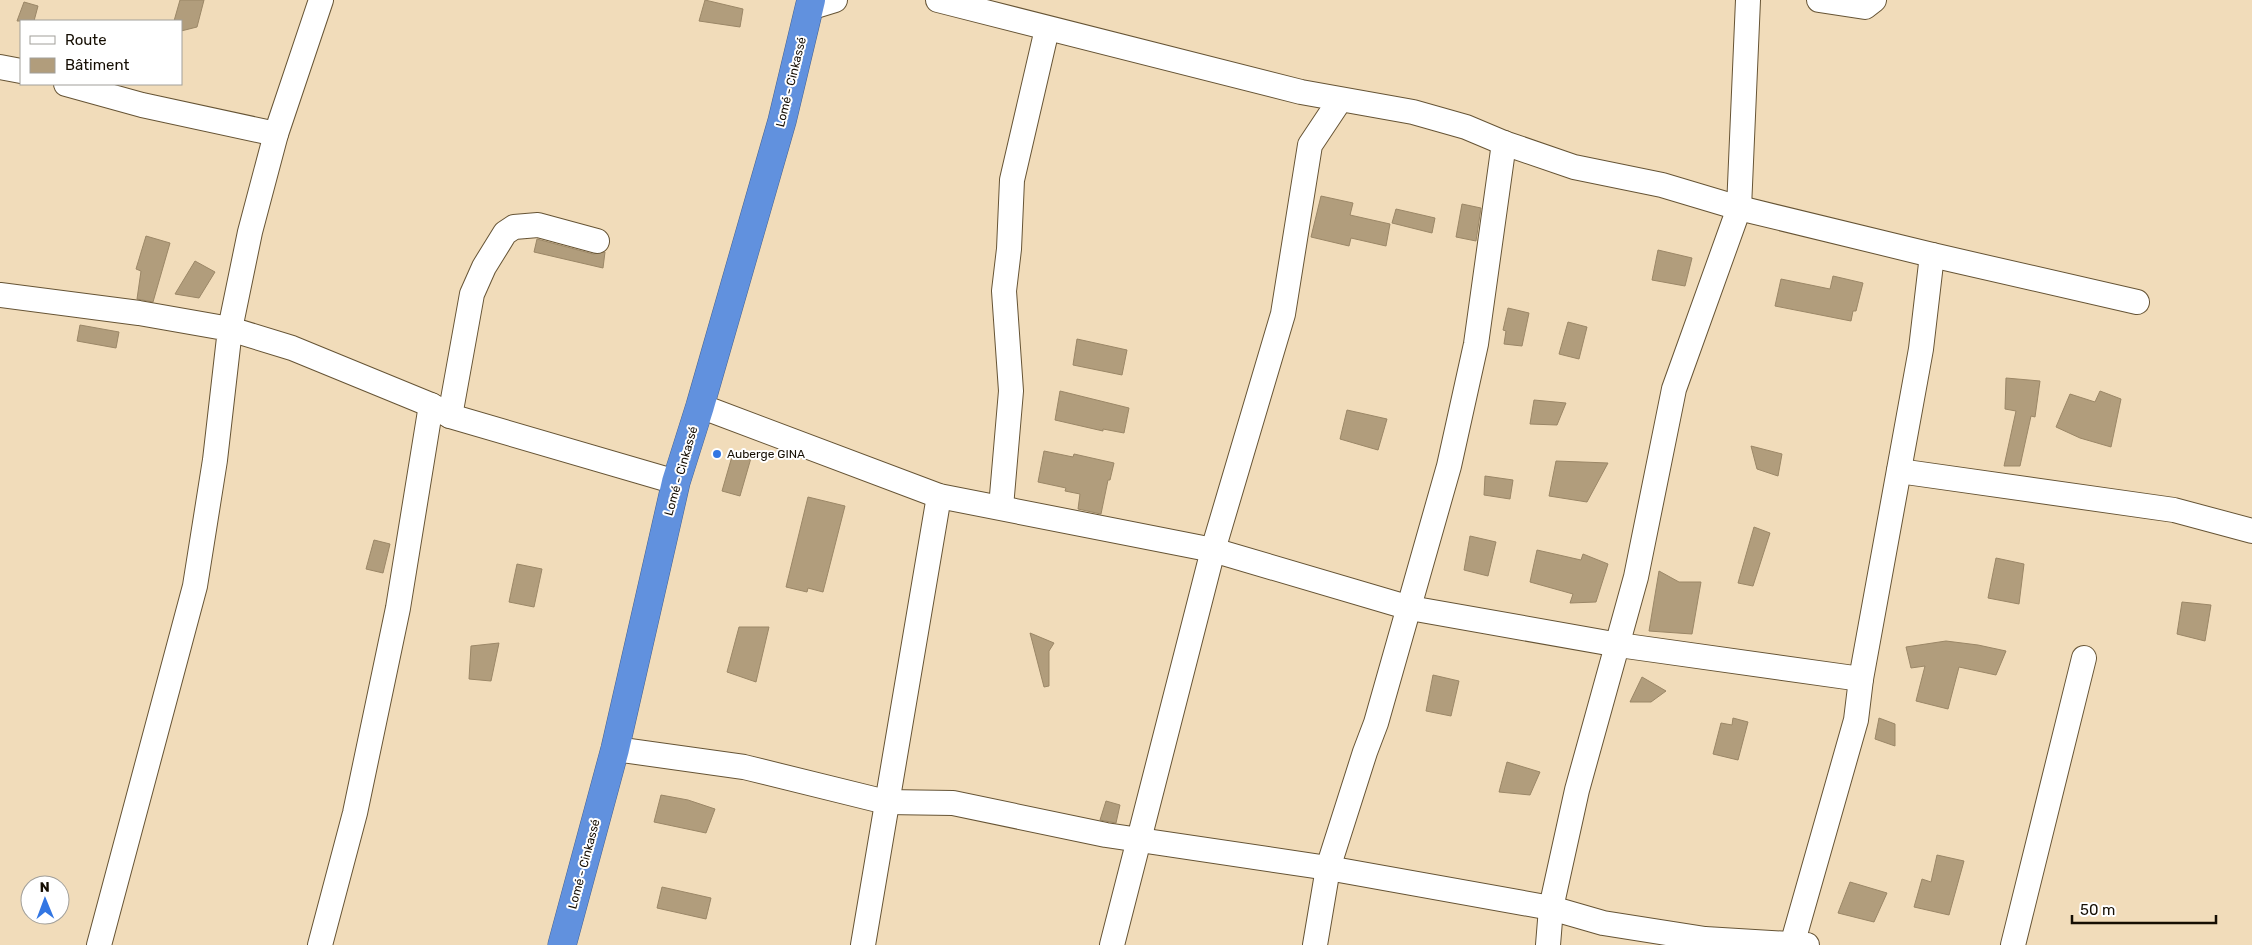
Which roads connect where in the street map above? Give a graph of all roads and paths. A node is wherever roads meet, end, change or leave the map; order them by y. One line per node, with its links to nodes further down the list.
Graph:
1 (321, 0): 12 (street)
2 (938, 0): 7 (street)
3 (1748, 0): 14 (street)
4 (1819, 0): 5 (street)
5 (1874, 0)
6 (818, 3): 20 (highway, Lomé - Cinkassé)
7 (1047, 29): 11 (street); 25 (street)
8 (0, 67): 9 (street)
9 (20, 71)
10 (70, 85): 12 (street)
11 (1340, 100): 13 (street); 27 (street)
12 (276, 134): 19 (street)
13 (1504, 143): 14 (street); 28 (street)
14 (1739, 208): 16 (street); 29 (street)
15 (597, 241): 21 (street)
16 (1932, 255): 18 (street); 22 (street)
17 (0, 296): 19 (street)
18 (2137, 302)
19 (230, 329): 21 (street); 37 (street)
20 (700, 406): 23 (highway, Lomé - Cinkassé); 24 (street)
21 (440, 410): 23 (street); 38 (street)
22 (1899, 471): 26 (street); 31 (street)
23 (676, 482): 32 (highway, Lomé - Cinkassé)
24 (939, 496): 25 (street); 33 (street)
25 (1001, 507): 27 (street)
26 (2252, 531)
27 (1213, 550): 28 (street); 34 (street)
28 (1410, 608): 29 (street); 35 (street)
29 (1619, 645): 31 (street); 36 (street)
30 (2084, 658): 45 (street)
31 (1861, 679): 44 (street)
32 (615, 749): 33 (street); 39 (highway, Lomé - Cinkassé)
33 (886, 802): 34 (street); 40 (street)
34 (1138, 838): 35 (street); 41 (street)
35 (1328, 868): 36 (street); 42 (street)
36 (1551, 908): 43 (street); 44 (street)
37 (99, 945)
38 (320, 945)
39 (562, 945)
40 (863, 945)
41 (1112, 945)
42 (1315, 945)
43 (1548, 945)
44 (1797, 945)
45 (2013, 945)

